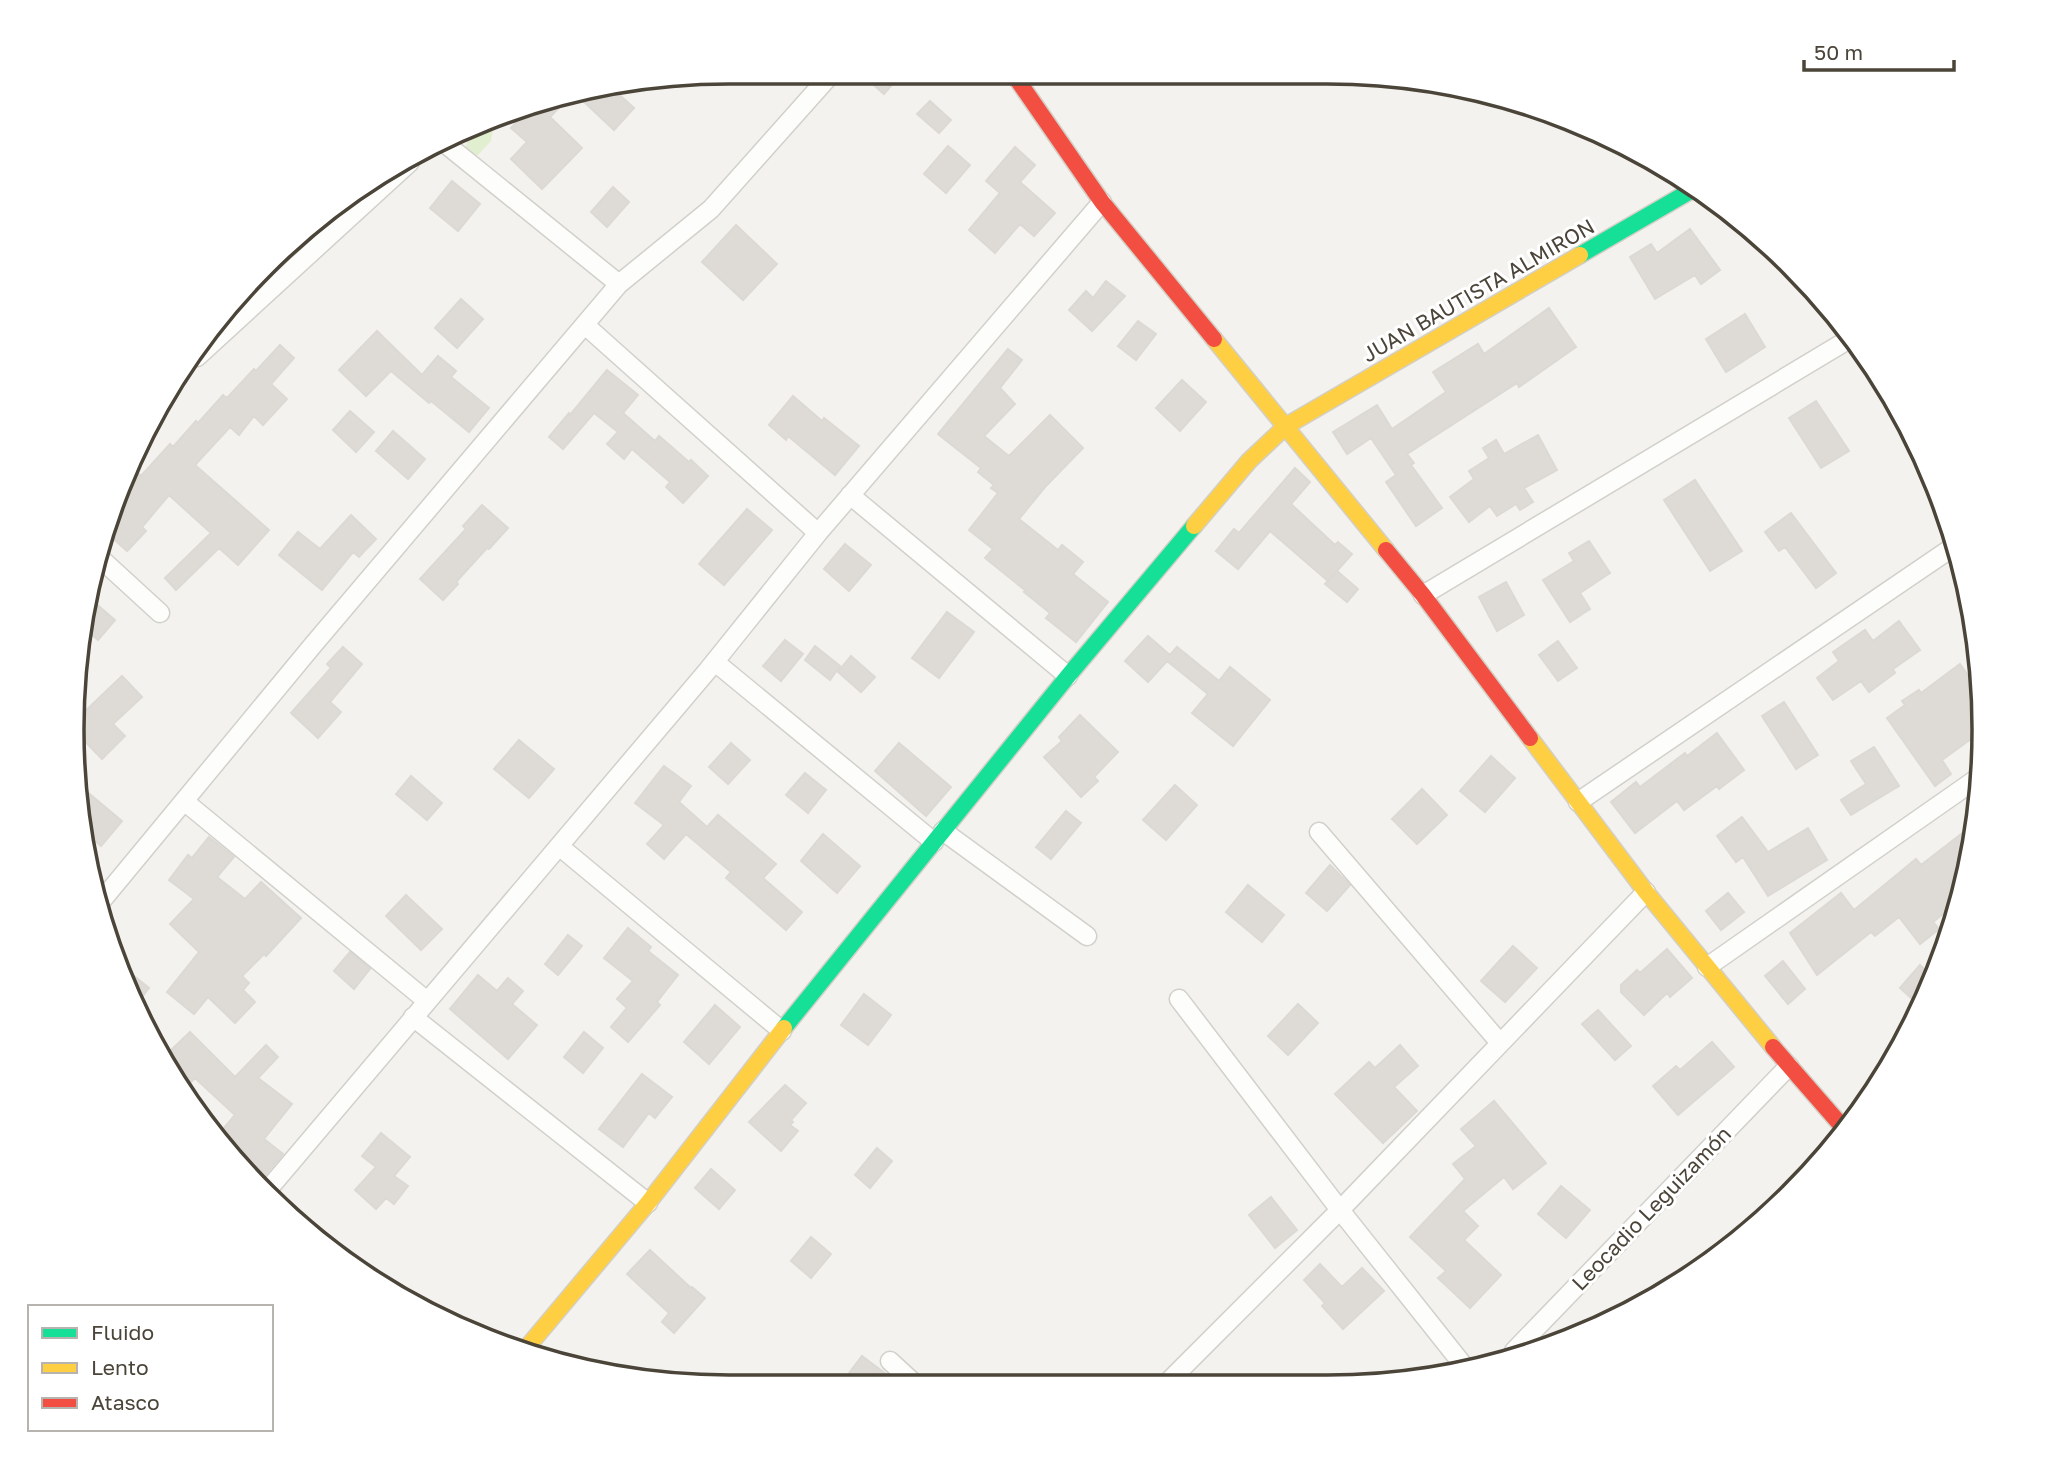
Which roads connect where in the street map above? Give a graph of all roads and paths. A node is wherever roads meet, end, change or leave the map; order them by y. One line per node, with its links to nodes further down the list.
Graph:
1 (822, 84): 7 (street)
2 (1020, 84): 6 (street)
3 (451, 148): 7 (street)
4 (388, 182): 9 (street)
5 (1686, 194): 11 (street, JUAN BAUTISTA ALMIRON)
6 (1102, 202): 11 (street); 12 (street)
7 (620, 284): 8 (street)
8 (586, 324): 13 (street); 21 (street)
9 (214, 342)
10 (1843, 343): 16 (street)
11 (1286, 426): 16 (street); 19 (street, JUAN BAUTISTA ALMIRON)
12 (850, 495): 13 (street); 19 (street)
13 (818, 533): 18 (street)
14 (1947, 551): 22 (street)
15 (106, 563): 17 (street)
16 (1423, 595): 22 (street)
17 (160, 613)
18 (715, 662): 24 (street); 25 (street)
19 (1068, 676): 24 (street, JUAN BAUTISTA ALMIRON)
20 (1970, 784): 29 (street)
21 (184, 801): 27 (street); 31 (street)
22 (1578, 802): 26 (street)
23 (1319, 832): 34 (street)
24 (938, 837): 28 (street); 33 (street, JUAN BAUTISTA ALMIRON)
25 (559, 846): 31 (street); 33 (street)
26 (1646, 891): 29 (street); 34 (street)
27 (106, 896)
28 (1087, 936)
29 (1707, 967): 35 (street)
30 (1179, 999): 39 (street)
31 (427, 1001): 32 (street)
32 (413, 1017): 37 (street); 38 (street)
33 (782, 1031): 38 (street, JUAN BAUTISTA ALMIRON)
34 (1500, 1043): 39 (street)
35 (1789, 1066): 36 (street); 41 (street, Leocadio Leguizamón)
36 (1839, 1122)
37 (272, 1185)
38 (648, 1203): 40 (street, JUAN BAUTISTA ALMIRON)
39 (1340, 1209): 43 (street); 45 (street)
40 (531, 1344)
41 (1519, 1345)
42 (890, 1361): 44 (street)
43 (1460, 1361)
44 (906, 1375)
45 (1175, 1375)

